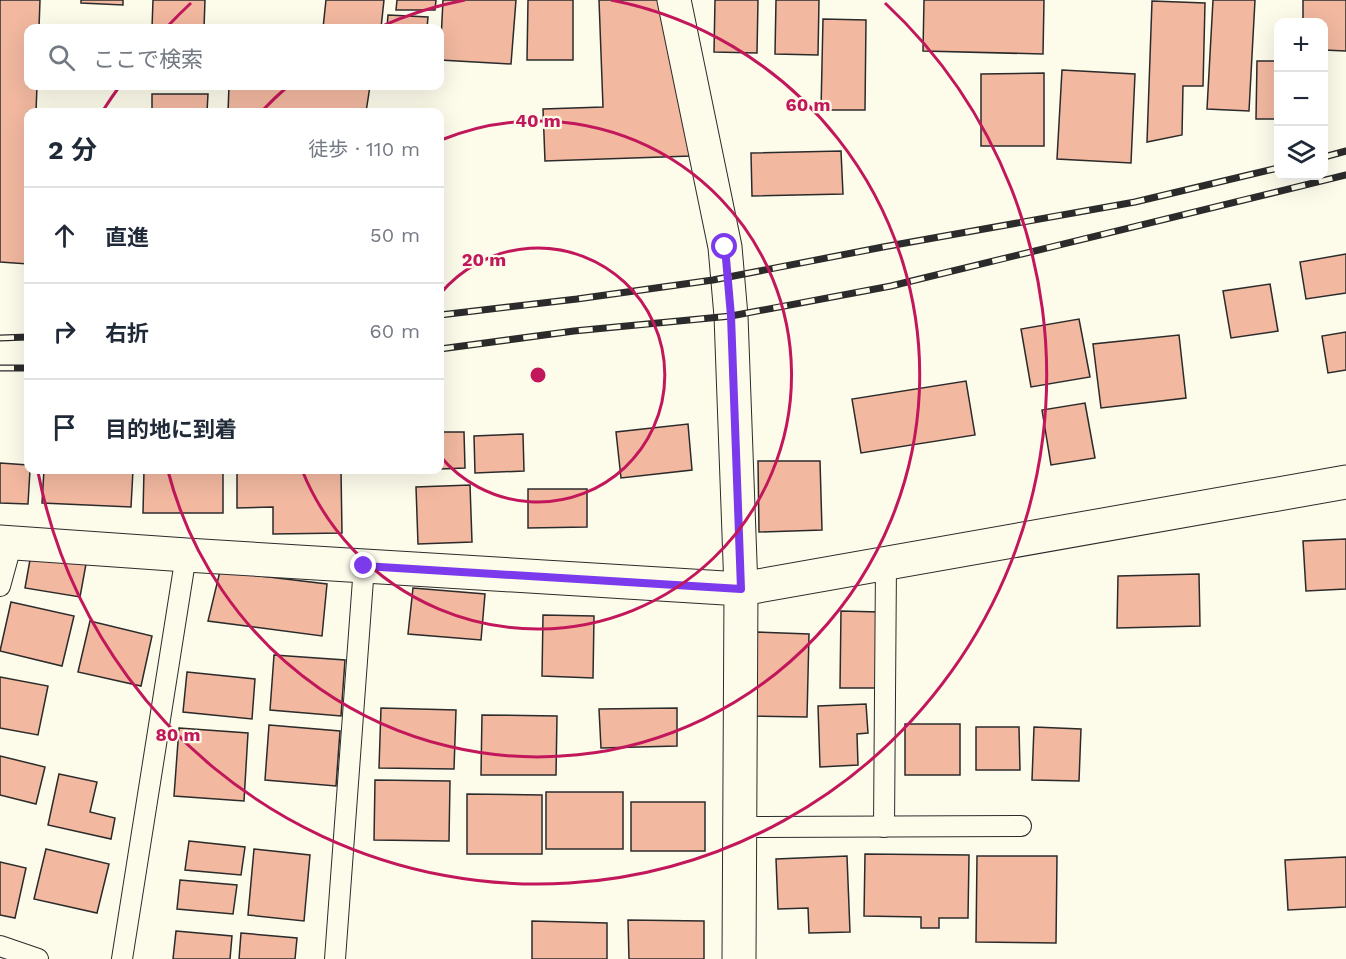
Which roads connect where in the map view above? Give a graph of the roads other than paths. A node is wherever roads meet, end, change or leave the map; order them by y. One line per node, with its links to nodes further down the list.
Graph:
1 (674, 0): 8 (street)
2 (1346, 482): 5 (street)
3 (6, 542): 4 (street); 7 (lane)
4 (186, 555): 6 (street); 14 (lane)
5 (886, 564): 8 (street); 11 (lane)
6 (364, 566): 8 (street); 15 (lane)
7 (0, 586)
8 (741, 589): 10 (street)
9 (1021, 826): 11 (lane)
10 (740, 827): 11 (lane); 16 (street)
11 (885, 827)
12 (0, 946): 13 (lane)
13 (38, 959)
14 (122, 959)
15 (335, 959)
16 (739, 959)

